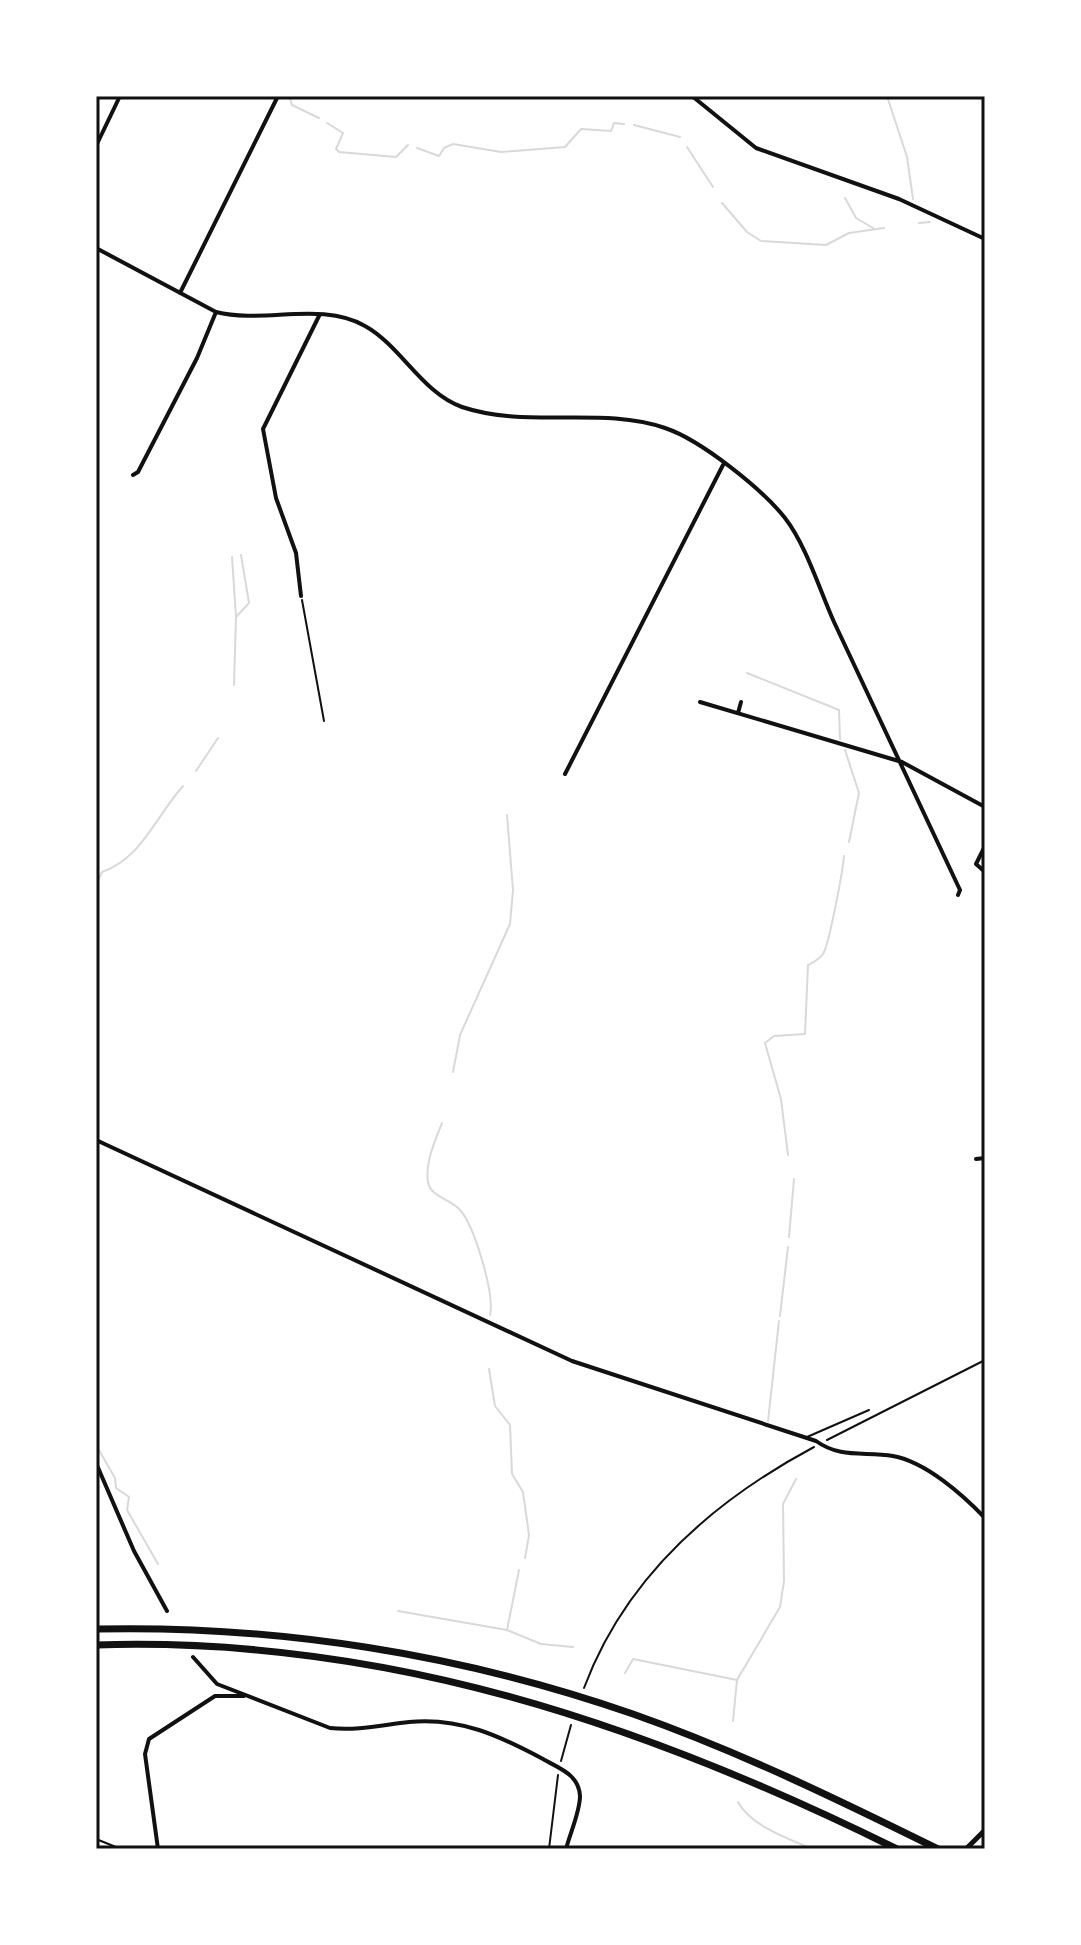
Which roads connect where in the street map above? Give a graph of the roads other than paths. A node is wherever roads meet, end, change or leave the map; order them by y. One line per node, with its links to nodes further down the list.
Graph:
1 (120, 96): 4 (street)
2 (278, 96): 7 (street)
3 (692, 96): 5 (street)
4 (96, 146)
5 (985, 239)
6 (96, 248): 7 (street)
7 (180, 293): 8 (street)
8 (216, 312): 9 (street); 11 (street)
9 (319, 316): 10 (street); 12 (street)
10 (723, 465): 16 (street); 17 (street)
11 (133, 475)
12 (301, 596)
13 (700, 702): 15 (street)
14 (741, 702): 15 (street)
15 (738, 713): 16 (street)
16 (902, 762): 18 (street); 21 (street)
17 (565, 774)
18 (985, 807)
19 (985, 846): 20 (street)
20 (985, 872)
21 (959, 893)
22 (96, 1140): 26 (street)
23 (985, 1158): 24 (street)
24 (976, 1159)
25 (869, 1410): 26 (lane)
26 (806, 1438): 28 (street)
27 (96, 1463): 29 (street)
28 (985, 1518)
29 (167, 1611)
30 (96, 1629): 36 (highway)
31 (96, 1645): 40 (highway)
32 (193, 1657): 33 (street)
33 (251, 1697): 38 (street); 39 (street)
34 (985, 1830): 41 (street)
35 (96, 1839): 37 (lane)
36 (937, 1848)
37 (121, 1849)
38 (158, 1849)
39 (566, 1849)
40 (897, 1849)
41 (966, 1849)

